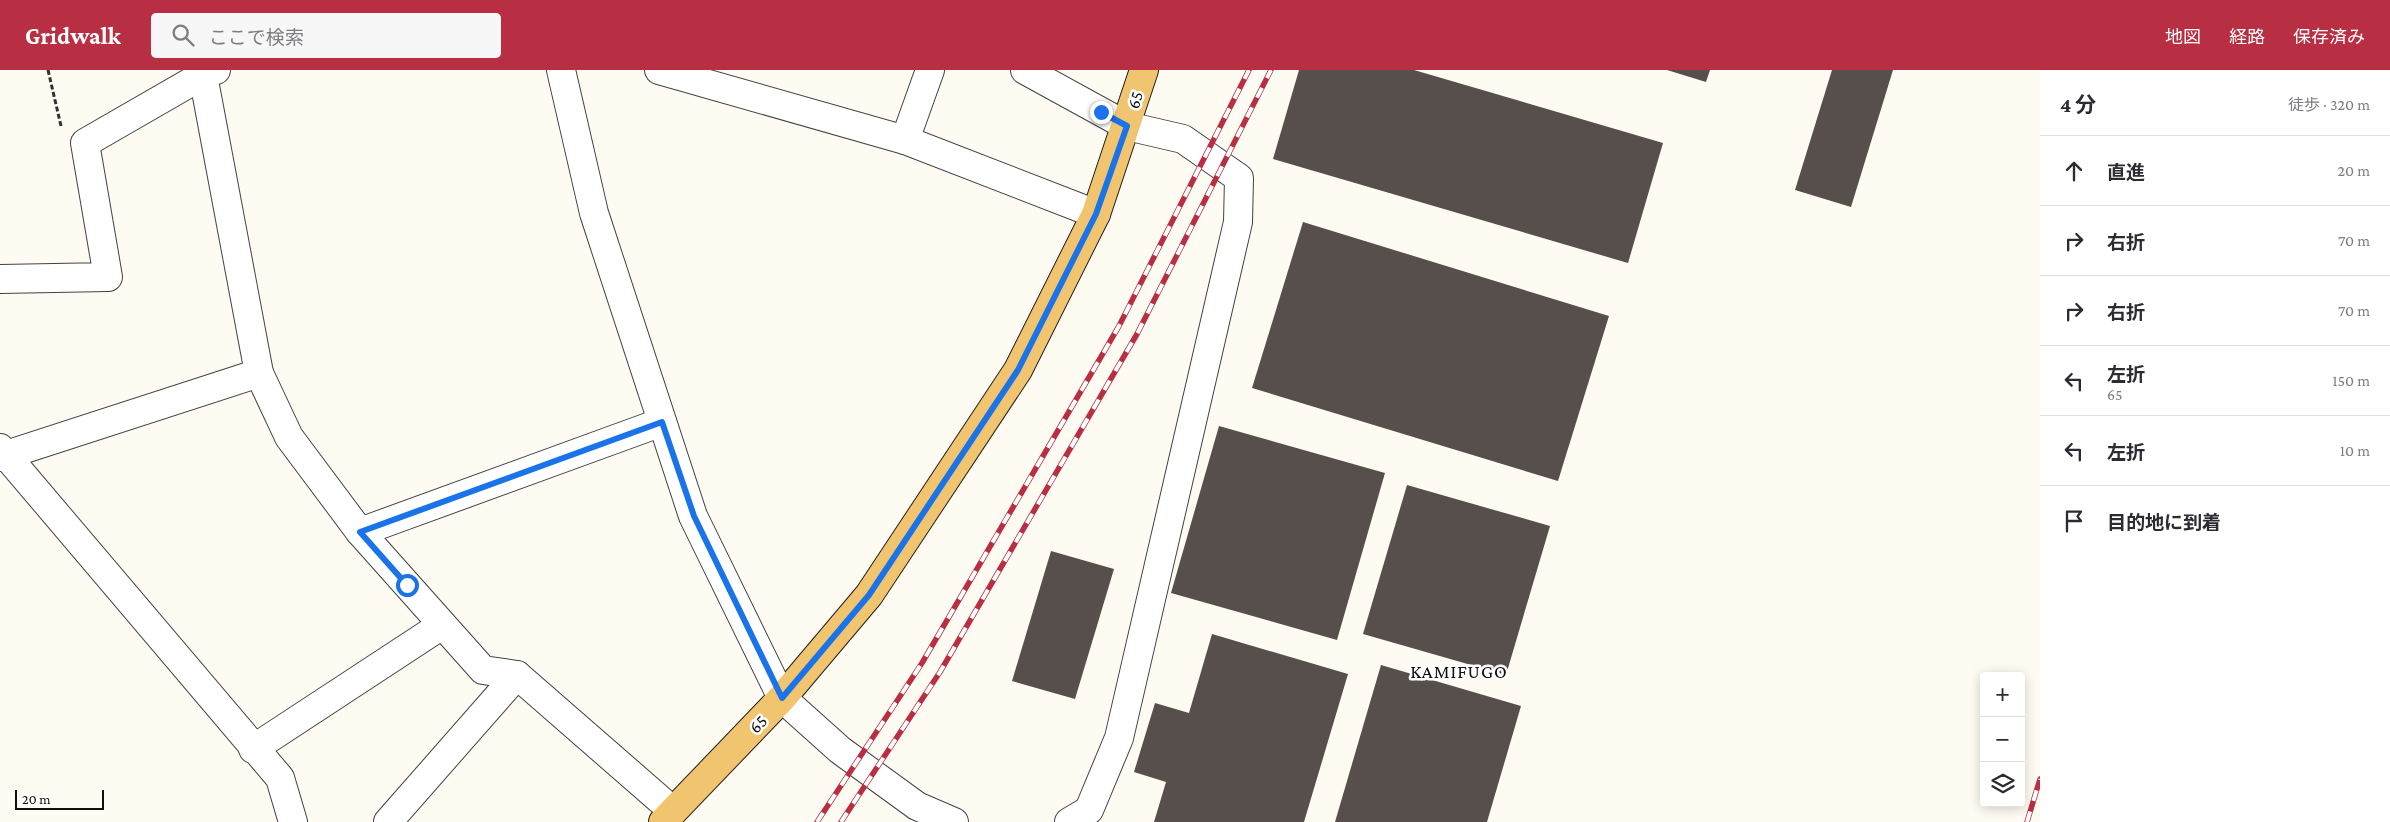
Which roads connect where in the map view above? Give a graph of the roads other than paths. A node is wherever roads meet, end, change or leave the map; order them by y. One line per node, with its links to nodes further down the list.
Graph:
1 (561, 70): 12 (street)
2 (659, 70): 8 (street)
3 (930, 70): 8 (street)
4 (1025, 70): 7 (street)
5 (1144, 70): 7 (main road, 65 / 65)
6 (209, 72): 10 (street); 11 (street)
7 (1127, 126): 9 (main road, 65 / 65); 23 (street)
8 (905, 140): 9 (street)
9 (1096, 214): 17 (main road, 65 / 65)
10 (0, 279)
11 (259, 373): 13 (street); 14 (street)
12 (662, 422): 14 (street); 17 (street)
13 (1, 453): 18 (street)
14 (360, 532): 15 (street)
15 (442, 624): 16 (street); 18 (street)
16 (518, 675): 19 (street); 21 (street)
17 (782, 698): 19 (main road, 65 / 65); 22 (street)
18 (254, 749): 20 (street)
19 (668, 816)
20 (294, 822)
21 (388, 822)
22 (954, 822)
23 (1069, 822)

